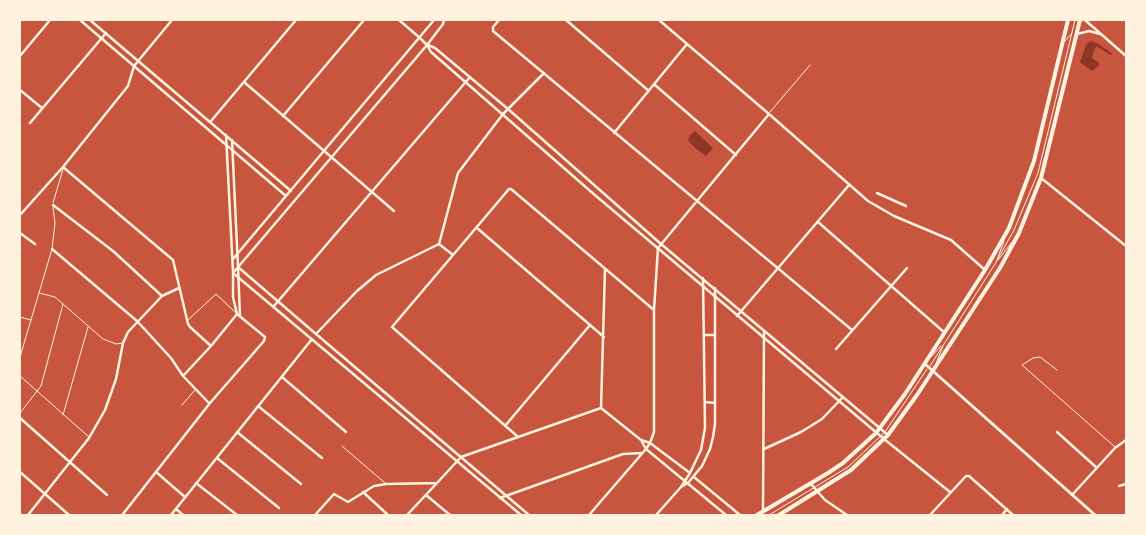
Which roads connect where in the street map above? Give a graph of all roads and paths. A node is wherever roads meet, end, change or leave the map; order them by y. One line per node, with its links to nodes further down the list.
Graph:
1 (50, 20): 25 (street)
2 (80, 20): 20 (street)
3 (90, 20): 17 (street)
4 (172, 20): 27 (street)
5 (296, 20): 32 (street)
6 (364, 20): 41 (street)
7 (398, 20): 21 (street)
8 (434, 20): 21 (street)
9 (444, 20): 24 (street)
10 (499, 20): 30 (street)
11 (566, 20): 36 (street)
12 (659, 20): 22 (street)
13 (1068, 20): 23 (main road)
14 (1076, 20): 18 (lane)
15 (1080, 20): 18 (main road)
16 (1085, 20): 19 (street)
17 (106, 33): 20 (street); 27 (street)
18 (1075, 33): 19 (street); 23 (lane); 53 (main road); 78 (lane)
19 (1102, 34): 26 (street)
20 (102, 38): 29 (street); 37 (street)
21 (420, 38): 24 (street); 49 (street)
22 (687, 44): 34 (street); 40 (street)
23 (1062, 44): 66 (main road)
24 (427, 45): 31 (street); 33 (street); 51 (street)
25 (20, 56)
26 (1126, 56)
27 (138, 60): 29 (street); 42 (street)
28 (810, 65): 40 (lane)
29 (134, 66): 47 (street); 52 (street)
30 (544, 73): 38 (street); 44 (street)
31 (470, 77): 33 (street); 38 (street)
32 (244, 82): 41 (street); 42 (street)
33 (466, 82): 39 (street); 56 (street)
34 (655, 85): 36 (street); 50 (street)
35 (20, 90): 37 (street)
36 (650, 91): 44 (street)
37 (42, 108): 43 (street)
38 (508, 109): 39 (street); 71 (street)
39 (503, 114): 70 (street); 73 (street)
40 (769, 114): 50 (street); 54 (street)
41 (283, 116): 49 (street)
42 (211, 122): 45 (street)
43 (30, 123)
44 (614, 133): 59 (street)
45 (226, 134): 46 (street); 47 (street)
46 (232, 140): 48 (street); 55 (street)
47 (226, 144): 48 (street); 77 (street)
48 (232, 149): 58 (street); 75 (street)
49 (324, 151): 51 (street); 55 (street)
50 (736, 155): 59 (street)
51 (332, 157): 56 (street); 79 (street)
52 (63, 167): 60 (lane); 63 (street); 89 (street)
53 (1041, 178): 67 (main road); 72 (street)
54 (849, 186): 64 (street); 83 (street)
55 (291, 191): 58 (street)
56 (372, 192): 62 (street); 94 (street)
57 (877, 193): 61 (street)
58 (286, 196): 75 (street)
59 (698, 200): 71 (street); 80 (street)
60 (53, 205): 74 (lane); 93 (street)
61 (906, 206)
62 (394, 211)
63 (20, 215)
64 (818, 222): 80 (street); 88 (street)
65 (477, 228): 76 (street); 81 (street); 105 (street)
66 (1009, 228): 78 (lane); 83 (main road)
67 (1019, 232): 78 (lane); 123 (main road)
68 (20, 233): 69 (street)
69 (35, 244)
70 (439, 244): 76 (street); 110 (street)
71 (661, 244): 73 (street); 86 (street)
72 (1126, 246)
73 (658, 248): 87 (street); 97 (street)
74 (52, 249): 91 (lane); 104 (street)
75 (238, 252): 77 (street); 79 (street)
76 (453, 255): 144 (street)
77 (233, 259): 84 (street)
78 (995, 264): 116 (lane)
79 (238, 267): 84 (street); 85 (street); 94 (street)
80 (778, 267): 98 (street); 108 (street)
81 (605, 268): 97 (street); 113 (street)
82 (907, 268): 88 (street)
83 (985, 270): 109 (main road)
84 (234, 273): 85 (street); 99 (street)
85 (238, 277): 96 (street); 99 (street)
86 (703, 278): 87 (street); 90 (street)
87 (704, 286): 92 (street); 112 (street)
88 (891, 286): 108 (street); 109 (street)
89 (179, 288): 93 (street); 103 (street)
90 (715, 288): 92 (street); 98 (street)
91 (39, 292): 95 (lane); 102 (lane)
92 (715, 295): 100 (street); 111 (street)
93 (162, 296): 104 (street)
94 (277, 302): 96 (street); 110 (street)
95 (63, 304): 106 (lane); 130 (lane)
96 (274, 306): 114 (street)
97 (654, 310): 156 (street)
98 (741, 311): 100 (street); 107 (street)
99 (238, 315): 103 (lane); 118 (street); 134 (street)
100 (738, 316): 115 (street)
101 (20, 317): 102 (lane)
102 (31, 320): 120 (lane)
103 (187, 320): 118 (street)
104 (136, 321): 117 (street); 126 (street)
105 (590, 325): 113 (street); 144 (street)
106 (88, 326): 117 (lane); 142 (lane)
107 (763, 329): 115 (street); 131 (street)
108 (852, 330): 119 (street)
109 (945, 333): 121 (main road)
110 (316, 334): 114 (street); 124 (street)
111 (714, 334): 112 (street); 135 (street)
112 (705, 335): 133 (street)
113 (604, 337): 138 (street)
114 (312, 338): 127 (street); 128 (street)
115 (764, 338): 132 (street); 160 (street)
116 (945, 342): 121 (lane); 121 (lane); 123 (lane)
117 (123, 343): 152 (street)
118 (211, 346): 126 (street)
119 (836, 349)
120 (20, 357)
121 (927, 366): 123 (main road); 145 (main road); 150 (lane)
122 (1057, 370): 158 (lane)
123 (933, 371): 150 (main road); 188 (main road)
124 (364, 375): 128 (street); 139 (street)
125 (20, 376): 130 (lane)
126 (183, 376): 129 (street)
127 (282, 377): 137 (street); 147 (street)
128 (361, 379): 141 (street)
129 (196, 389): 134 (street); 136 (lane)
130 (37, 393): 140 (lane); 142 (lane)
131 (843, 397): 132 (street); 145 (street)
132 (840, 401): 149 (street); 160 (street)
133 (705, 402): 135 (street); 170 (street)
134 (210, 403): 169 (street)
135 (715, 403): 171 (street)
136 (182, 404)
137 (258, 406): 146 (street); 164 (street)
138 (601, 408): 151 (street); 154 (street)
139 (406, 410): 141 (street); 162 (street)
140 (20, 413)
141 (402, 414): 165 (street)
142 (63, 415): 152 (lane)
143 (20, 418): 166 (street)
144 (505, 426): 151 (street)
145 (880, 429): 149 (main road); 150 (street)
146 (237, 432): 163 (street); 176 (street)
147 (346, 432)
148 (1057, 432): 167 (street)
149 (876, 433): 153 (street); 178 (main road)
150 (886, 434): 153 (main road)
151 (517, 436): 162 (street)
152 (89, 438): 166 (street)
153 (882, 438): 182 (main road); 184 (street)
154 (642, 440): 156 (street); 159 (street)
155 (1126, 440): 158 (street)
156 (650, 444): 159 (street); 170 (street)
157 (342, 446): 177 (lane)
158 (1115, 448): 167 (street)
159 (646, 449): 161 (street); 172 (street)
160 (764, 449): 195 (street)
161 (642, 453): 189 (street); 208 (street)
162 (461, 456): 165 (street); 189 (street)
163 (217, 458): 173 (street); 192 (street)
164 (322, 458)
165 (457, 460): 174 (street); 191 (street)
166 (70, 463): 185 (street); 186 (street)
167 (1097, 468): 188 (street)
168 (20, 472): 185 (street)
169 (155, 472): 190 (street); 196 (street)
170 (690, 473): 171 (street); 172 (street)
171 (694, 477): 175 (street); 211 (street)
172 (684, 481): 175 (street); 181 (street)
173 (196, 483): 190 (street); 201 (street)
174 (437, 483): 177 (street); 187 (street)
175 (688, 483): 181 (street); 210 (street)
176 (301, 484)
177 (386, 484): 183 (street)
178 (811, 484): 182 (street); 195 (main road)
179 (1126, 484): 180 (street)
180 (1119, 486)
181 (681, 487): 209 (street)
182 (816, 490): 213 (lane); 214 (main road); 215 (street)
183 (363, 492): 202 (street); 203 (street)
184 (950, 492): 194 (street); 216 (street)
185 (45, 495): 197 (street); 198 (street)
186 (107, 495)
187 (426, 495): 204 (street); 205 (street)
188 (1072, 495): 219 (main road)
189 (506, 496): 191 (street); 207 (street)
190 (185, 497): 193 (street)
191 (500, 498): 206 (street)
192 (279, 508)
193 (176, 509): 199 (street); 200 (street)
194 (1006, 510): 217 (street); 218 (street)
195 (763, 512): 212 (main road)
196 (123, 514)
197 (28, 515)
198 (69, 515)
199 (171, 515)
200 (183, 515)
201 (237, 515)
202 (315, 515)
203 (388, 515)
204 (407, 515)
205 (450, 515)
206 (521, 515)
207 (529, 515)
208 (588, 515)
209 (656, 515)
210 (726, 515)
211 (740, 515)
212 (757, 515)
213 (770, 515)
214 (779, 515)
215 (846, 515)
216 (930, 515)
217 (1002, 515)
218 (1013, 515)
219 (1095, 515)

